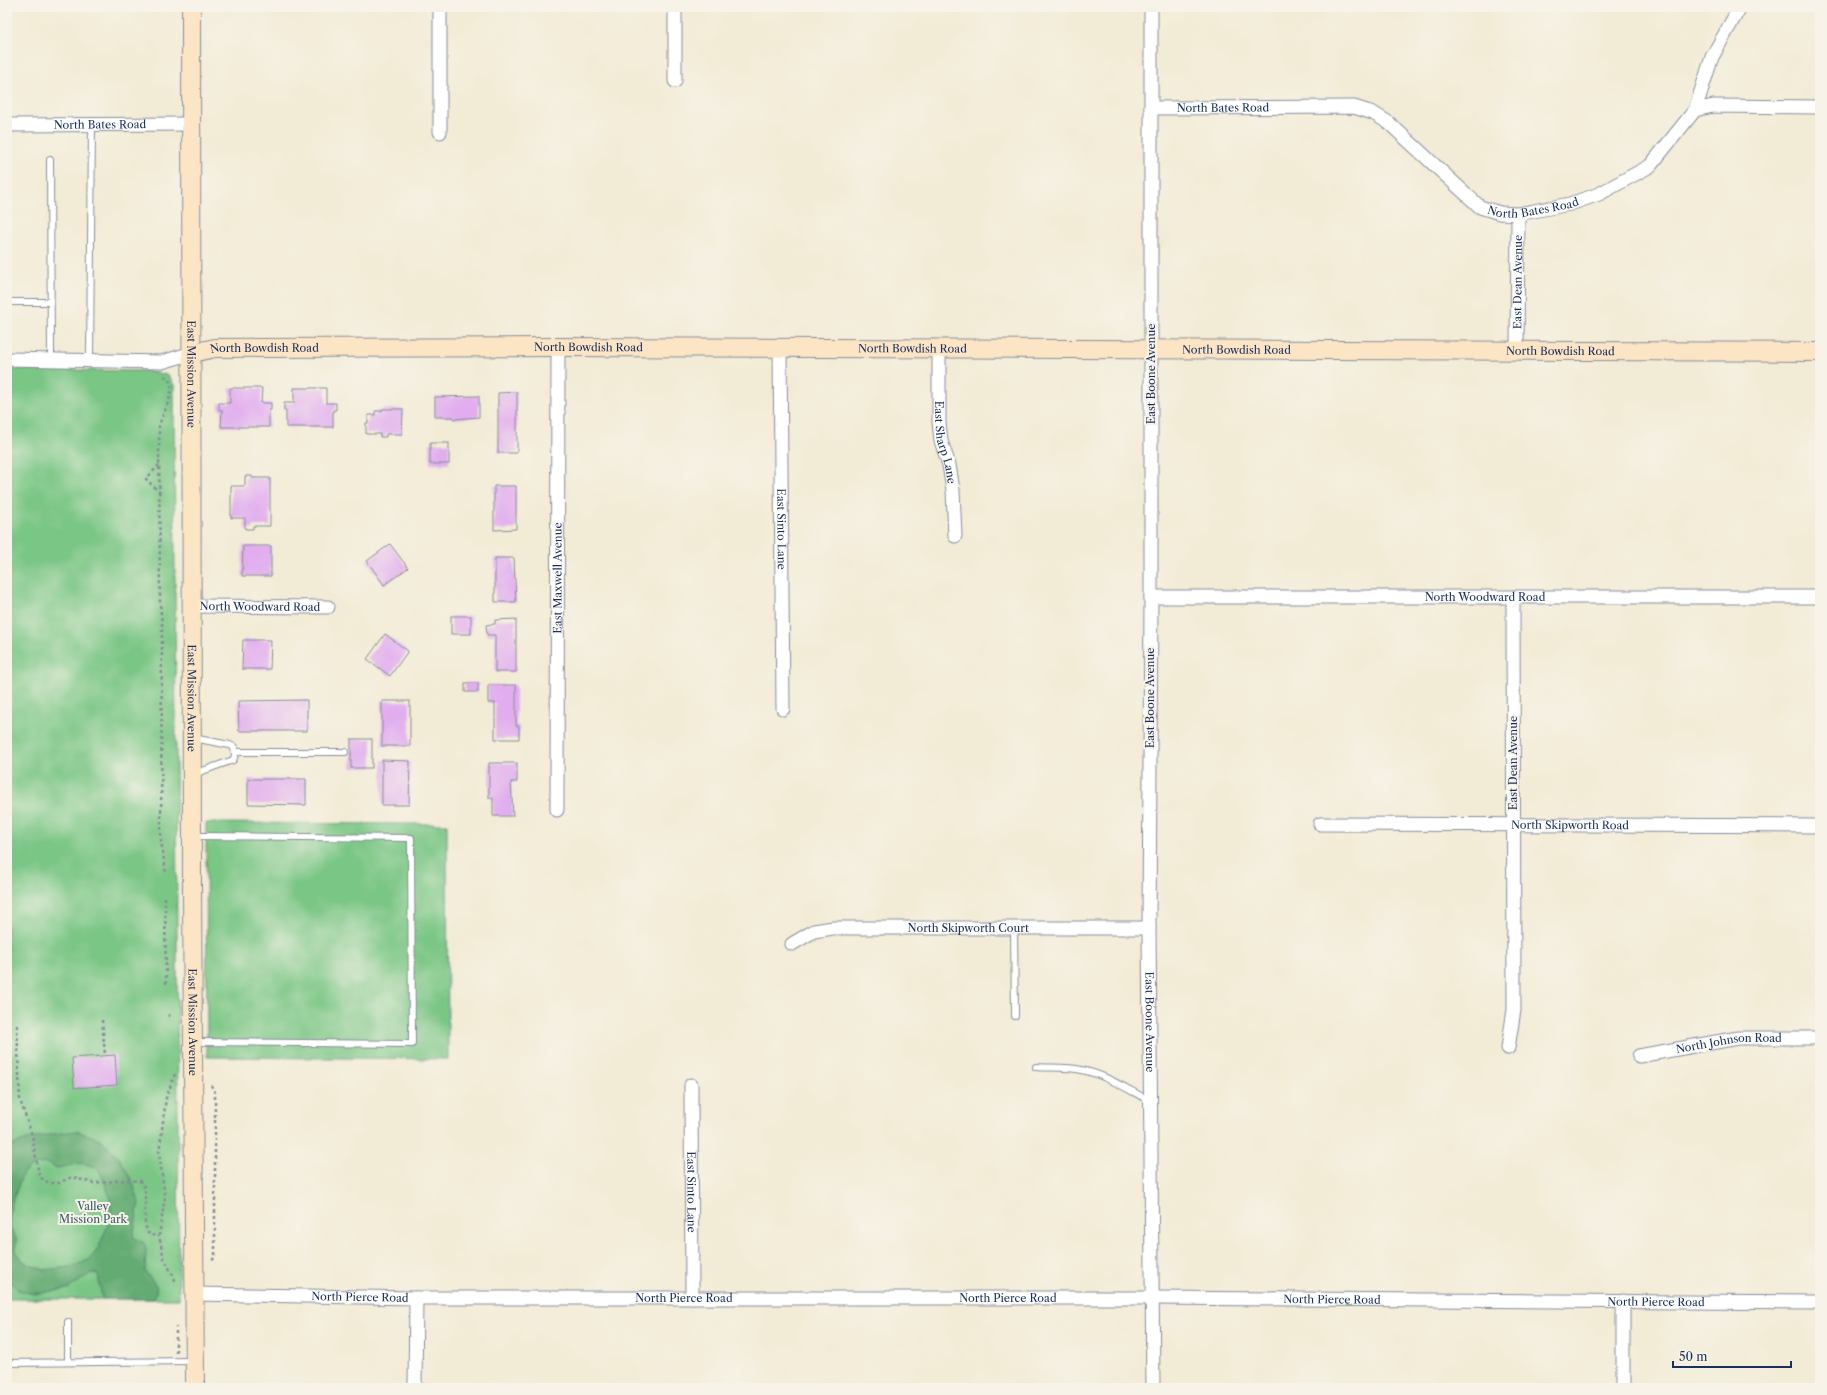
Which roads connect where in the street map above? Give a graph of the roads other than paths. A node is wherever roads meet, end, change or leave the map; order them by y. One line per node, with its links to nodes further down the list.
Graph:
1 (192, 7): 11 (street, East Mission Avenue)
2 (440, 7): 13 (street)
3 (675, 7): 6 (street)
4 (1151, 7): 7 (street, East Boone Avenue)
5 (1740, 7): 9 (street)
6 (675, 81)
7 (1151, 108): 15 (street, North Bates Road); 21 (street, East Boone Avenue)
8 (1820, 108): 9 (street)
9 (1695, 110): 15 (street, North Bates Road)
10 (92, 124): 11 (street, North Bates Road); 12 (street, North Bates Road); 27 (lane)
11 (192, 124): 23 (street, East Mission Avenue)
12 (7, 125)
13 (440, 132)
14 (50, 160): 17 (lane)
15 (1518, 214): 22 (street, East Dean Avenue)
16 (7, 302): 17 (lane)
17 (50, 302): 26 (lane)
18 (558, 346): 19 (street, North Bowdish Road); 23 (street, North Bowdish Road); 39 (street, East Maxwell Avenue)
19 (780, 348): 20 (street, North Bowdish Road); 34 (street, East Sinto Lane)
20 (939, 349): 21 (street, North Bowdish Road); 28 (street, East Sharp Lane)
21 (1150, 349): 22 (street, North Bowdish Road); 29 (street, East Boone Avenue)
22 (1517, 350): 24 (street, North Bowdish Road)
23 (192, 352): 27 (street, North Bowdish Road); 32 (street, East Mission Avenue)
24 (1820, 352)
25 (7, 359): 26 (street, North Bowdish Road)
26 (51, 359): 27 (street, North Bowdish Road)
27 (90, 360)
28 (955, 536)
29 (1151, 597): 30 (street, North Woodward Road); 45 (street, East Boone Avenue)
30 (1513, 597): 31 (street, North Woodward Road); 41 (street, East Dean Avenue)
31 (1820, 597)
32 (192, 606): 33 (street, North Woodward Road); 35 (street, East Mission Avenue)
33 (328, 607)
34 (783, 709)
35 (192, 738): 36 (lane); 38 (street, East Mission Avenue)
36 (235, 752): 37 (lane); 38 (lane)
37 (345, 752)
38 (192, 774): 43 (street, East Mission Avenue)
39 (556, 810)
40 (1320, 824): 41 (street, North Skipworth Road)
41 (1514, 825): 42 (street, North Skipworth Road); 50 (street, East Dean Avenue)
42 (1820, 826)
43 (192, 836): 49 (street, East Mission Avenue); 49 (lane)
44 (1014, 928): 45 (street, North Skipworth Court); 46 (street, North Skipworth Court); 47 (lane)
45 (1149, 928): 54 (street, East Boone Avenue)
46 (792, 944)
47 (1015, 1016)
48 (1820, 1038): 51 (street, North Johnson Road)
49 (194, 1042): 55 (street, East Mission Avenue)
50 (1508, 1048)
51 (1639, 1056)
52 (1036, 1067): 54 (lane)
53 (691, 1085): 57 (street, East Sinto Lane)
54 (1150, 1101): 58 (street, East Boone Avenue)
55 (195, 1294): 56 (street, North Pierce Road); 62 (street, East Mission Avenue)
56 (416, 1298): 57 (street, North Pierce Road); 66 (street)
57 (692, 1298): 58 (street, North Pierce Road)
58 (1152, 1298): 59 (street, North Pierce Road); 67 (street, East Boone Avenue)
59 (1624, 1301): 60 (street, North Pierce Road); 68 (street)
60 (1820, 1303)
61 (68, 1322): 63 (lane)
62 (195, 1360): 63 (lane); 65 (street, East Mission Avenue)
63 (68, 1362): 64 (lane)
64 (7, 1363)
65 (195, 1388)
66 (415, 1388)
67 (1153, 1388)
68 (1624, 1388)

